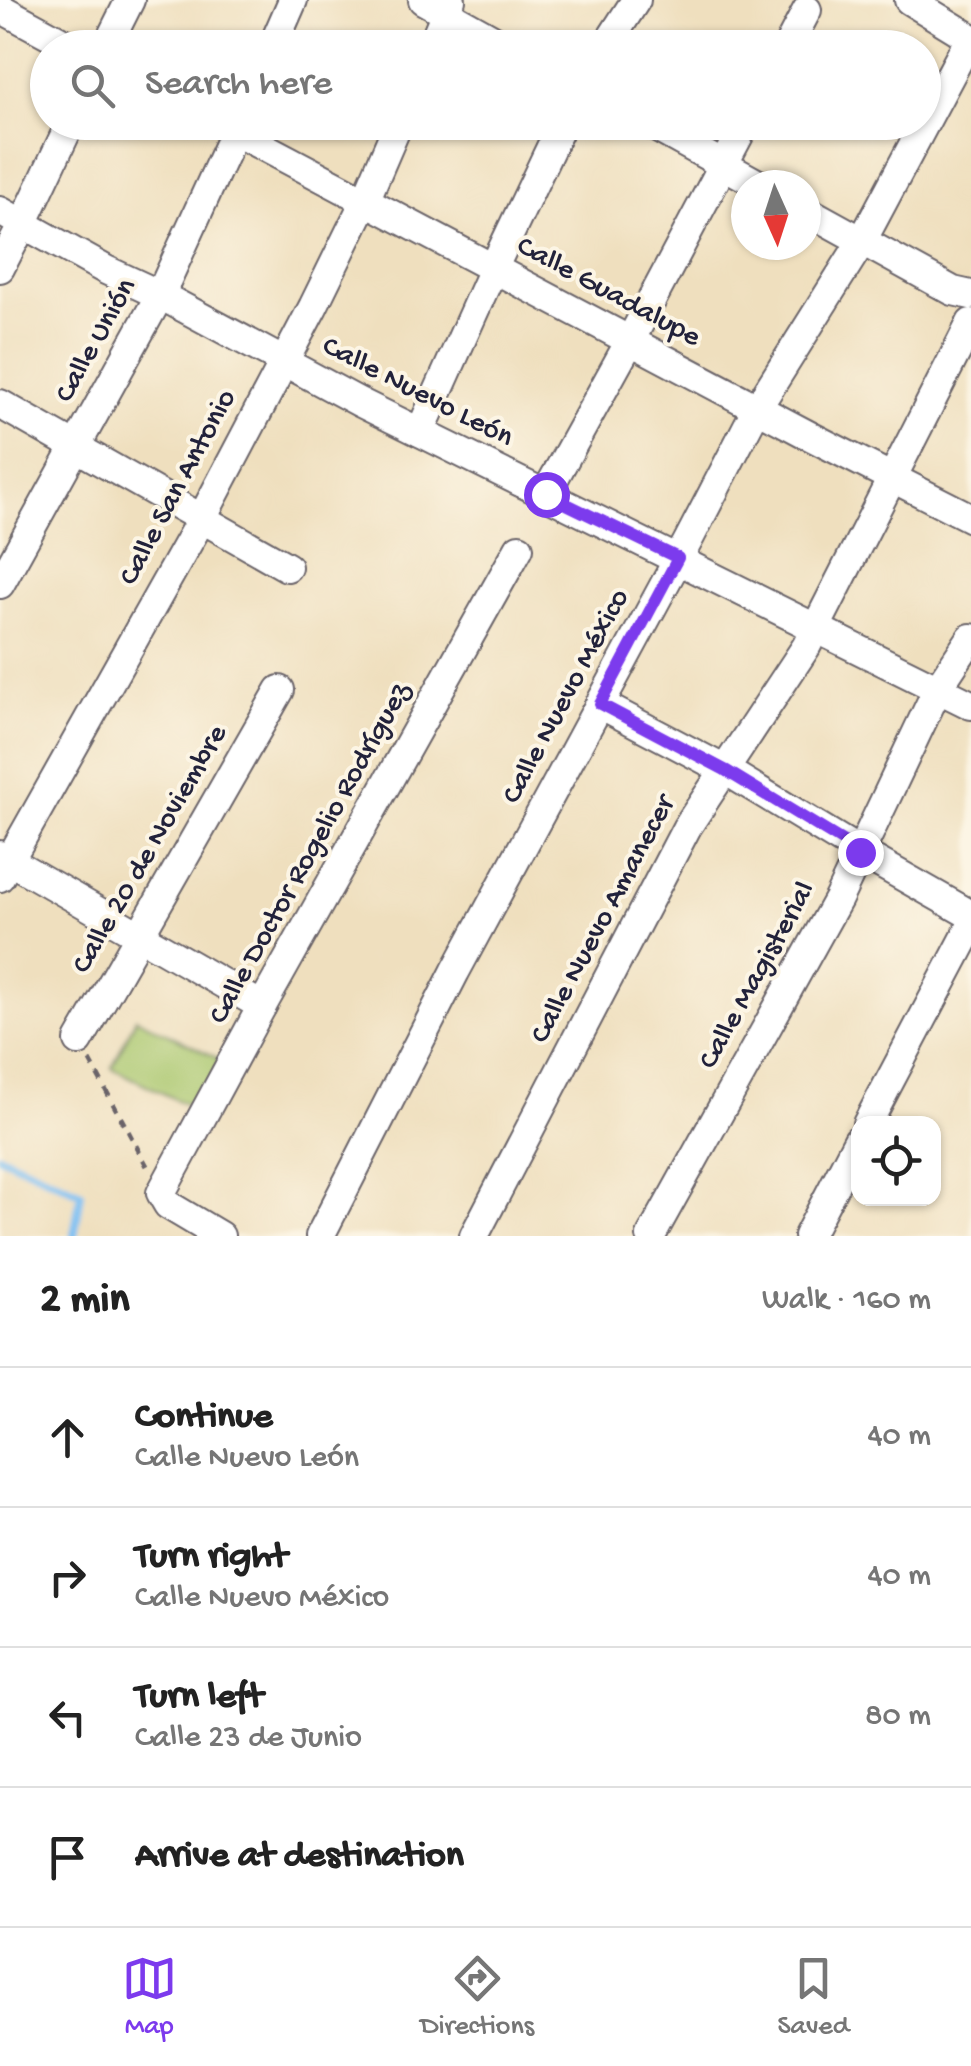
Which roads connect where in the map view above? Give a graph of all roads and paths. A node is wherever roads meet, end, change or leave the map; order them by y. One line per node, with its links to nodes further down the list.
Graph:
1 (130, 0): 9 (street)
2 (293, 0): 10 (street)
3 (636, 0): 13 (street)
4 (909, 0): 15 (street)
5 (440, 4): 11 (street); 12 (street)
6 (0, 8): 8 (street)
7 (807, 10): 14 (street)
8 (41, 30)
9 (115, 30)
10 (280, 30)
11 (435, 30)
12 (481, 30)
13 (617, 30)
14 (796, 30)
15 (971, 38): 16 (street, Calle Nuevo México)
16 (941, 94)
17 (60, 140): 28 (street)
18 (224, 140): 33 (street, Calle Unión)
19 (255, 140): 27 (street, Calle Guadalupe)
20 (392, 140): 27 (street, Calle San Antonio)
21 (554, 140): 32 (street)
22 (678, 140): 25 (street)
23 (736, 140): 25 (street)
24 (916, 140): 30 (street, Calle Nuevo México)
25 (723, 165): 26 (street); 36 (street)
26 (732, 170)
27 (365, 201): 32 (street, Calle Guadalupe); 37 (street, Calle San Antonio)
28 (12, 218): 31 (street); 33 (street, Calle Nuevo León)
29 (821, 218): 30 (street)
30 (862, 241): 34 (street); 39 (street, Calle Nuevo México)
31 (0, 268)
32 (493, 268): 36 (street, Calle Guadalupe); 40 (street)
33 (160, 295): 37 (street, Calle Nuevo León); 41 (street, Calle Unión)
34 (971, 295)
35 (971, 323): 42 (street, Calle Nuevo Amanecer)
36 (630, 341): 39 (street, Calle Guadalupe); 43 (street)
37 (284, 362): 40 (street, Calle Nuevo León); 44 (street, Calle San Antonio)
38 (0, 404): 41 (street)
39 (757, 408): 42 (street, Calle Guadalupe); 47 (street, Calle Nuevo México)
40 (420, 432): 43 (street, Calle Nuevo León)
41 (76, 447): 44 (street); 49 (street, Calle Unión)
42 (892, 478): 45 (street, Calle Guadalupe); 50 (street, Calle Nuevo Amanecer)
43 (546, 494): 47 (street, Calle Nuevo León)
44 (202, 518): 48 (street); 58 (street, Calle San Antonio)
45 (971, 518)
46 (519, 548): 62 (street, Calle Doctor Rogelio Rodríguez)
47 (678, 558): 50 (street, Calle Nuevo León); 54 (street, Calle Nuevo México)
48 (288, 567)
49 (0, 584)
50 (816, 626): 52 (street, Calle Nuevo León); 56 (street, Calle Nuevo Amanecer)
51 (971, 638): 52 (street, Calle Magisterial)
52 (938, 688): 55 (street, Calle Nuevo León); 57 (street, Calle Magisterial)
53 (280, 690): 61 (street, Calle 20 de Noviembre)
54 (600, 704): 56 (street); 68 (street, Calle Nuevo México)
55 (971, 705)
56 (725, 770): 57 (street); 69 (street, Calle Nuevo Amanecer)
57 (860, 852): 59 (street); 70 (street, Calle Magisterial)
58 (3, 864): 61 (street)
59 (971, 915)
60 (971, 927): 64 (street)
61 (140, 935): 62 (street); 63 (street, Calle 20 de Noviembre)
62 (262, 1006): 66 (street, Calle Doctor Rogelio Rodríguez)
63 (79, 1041): 66 (path)
64 (872, 1116)
65 (851, 1153): 71 (street)
66 (162, 1193): 67 (street)
67 (220, 1236)
68 (320, 1236)
69 (474, 1236)
70 (651, 1236)
71 (808, 1236)

